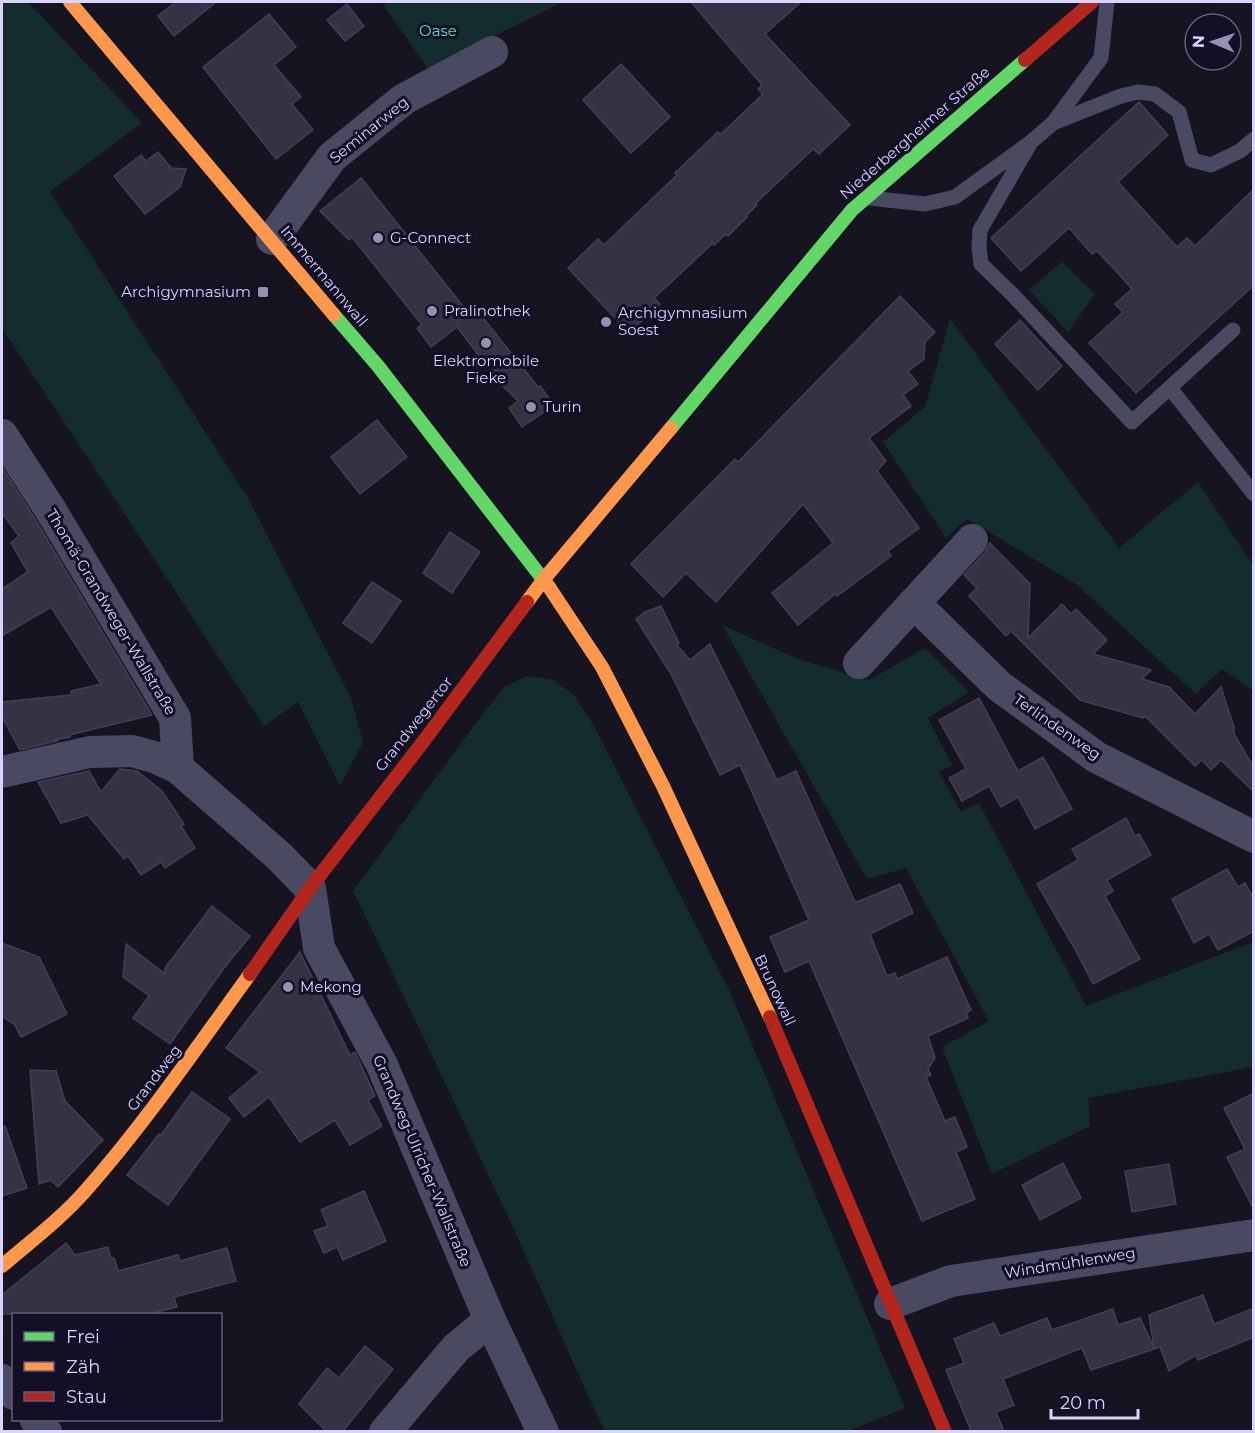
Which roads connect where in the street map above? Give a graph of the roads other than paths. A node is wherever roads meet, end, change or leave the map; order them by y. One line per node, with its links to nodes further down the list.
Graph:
1 (70, 2): 9 (street, Immermannwall)
2 (1092, 2): 8 (street, Niederbergheimer Straße)
3 (1107, 2): 5 (lane)
4 (492, 52): 9 (street, Seminarweg)
5 (1053, 123): 6 (lane); 7 (lane)
6 (1254, 139)
7 (1031, 142): 8 (lane); 11 (lane)
8 (865, 198): 15 (street, Niederbergheimer Straße)
9 (272, 239): 15 (street, Immermannwall)
10 (1233, 330): 11 (lane)
11 (1170, 388): 13 (lane)
12 (2, 435): 18 (street, Thomä-Grandweger-Wallstraße)
13 (1254, 494)
14 (972, 540): 16 (street)
15 (544, 579): 21 (street, Grandwegertor); 24 (street, Brunowall)
16 (914, 603): 17 (street); 20 (street, Terlindenweg)
17 (859, 663)
18 (178, 768): 19 (street); 21 (street)
19 (2, 772)
20 (1254, 837)
21 (310, 888): 23 (street, Grandweg); 25 (street, Grandweg-Ulricher-Wallstraße)
22 (1254, 1235): 24 (street, Windmühlenweg)
23 (2, 1266)
24 (890, 1304): 30 (street, Brunowall)
25 (490, 1320): 28 (street); 29 (street, Grandweg-Ulricher-Wallstraße)
26 (2, 1380): 27 (street)
27 (12, 1392)
28 (385, 1431)
29 (543, 1431)
30 (945, 1431)

